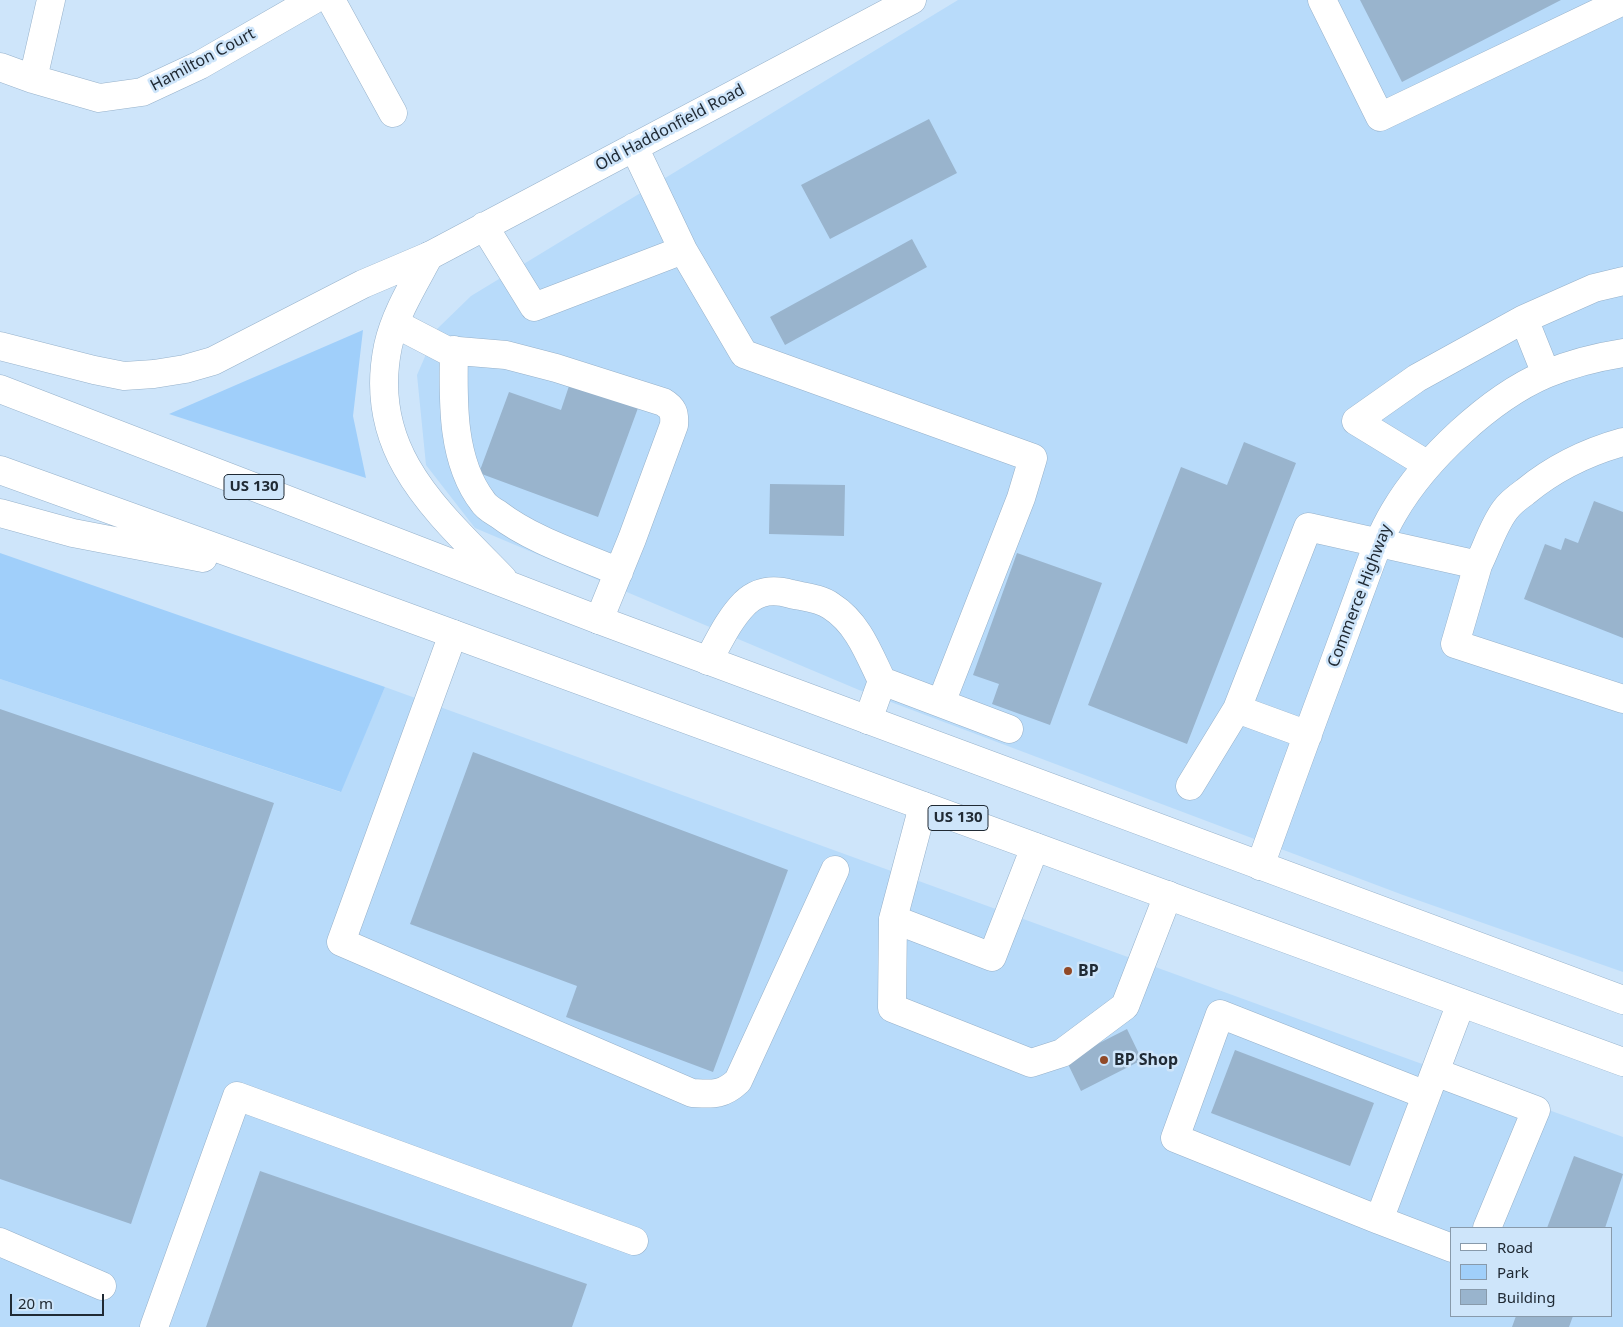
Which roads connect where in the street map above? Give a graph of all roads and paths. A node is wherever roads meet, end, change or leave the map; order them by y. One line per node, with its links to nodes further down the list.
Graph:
1 (51, 0): 8 (main road)
2 (313, 0): 8 (main road, Hamilton Court)
3 (331, 0): 9 (main road)
4 (912, 0): 10 (main road, Old Haddonfield Road)
5 (1322, 0): 6 (main road)
6 (1623, 1)
7 (0, 67): 8 (main road, Hamilton Court)
8 (33, 79)
9 (393, 113)
10 (634, 147): 11 (main road, Old Haddonfield Road); 12 (main road)
11 (484, 226): 12 (main road); 13 (main road, Old Haddonfield Road)
12 (683, 250): 36 (main road)
13 (429, 256): 16 (main road); 17 (main road, Old Haddonfield Road)
14 (1623, 281): 15 (main road)
15 (1524, 319): 20 (main road); 23 (main road)
16 (396, 324): 18 (main road); 30 (main road)
17 (0, 346)
18 (454, 350): 28 (main road); 28 (main road)
19 (1623, 354): 20 (main road, Commerce Highway)
20 (1546, 374): 23 (main road, Commerce Highway)
21 (0, 389): 30 (main road, US 130)
22 (1623, 442): 27 (main road)
23 (1428, 465): 26 (main road, Commerce Highway)
24 (0, 470): 29 (main road, US 130)
25 (0, 513): 29 (main road)
26 (1379, 542): 27 (main road); 37 (main road); 40 (main road, Commerce Highway)
27 (1478, 565): 35 (main road)
28 (619, 572): 31 (main road)
29 (292, 576): 32 (main road, US 130)
30 (509, 585): 31 (main road, US 130)
31 (599, 620): 33 (main road, US 130)
32 (453, 634): 42 (main road, US 130); 45 (main road)
33 (708, 661): 34 (main road); 38 (main road, US 130)
34 (882, 681): 36 (main road); 38 (main road)
35 (1623, 699)
36 (941, 704): 39 (main road)
37 (1237, 709): 40 (main road); 41 (main road)
38 (868, 720): 44 (main road, US 130)
39 (1009, 729)
40 (1308, 735): 44 (main road, Commerce Highway)
41 (1190, 786)
42 (923, 806): 43 (main road, US 130); 47 (main road)
43 (1035, 847): 46 (main road, US 130); 47 (main road)
44 (1260, 866): 48 (main road, US 130)
45 (835, 870)
46 (1168, 895): 47 (main road); 49 (main road, US 130)
47 (893, 919)
48 (1623, 1000)
49 (1461, 1003): 50 (main road, US 130); 51 (main road)
50 (1623, 1062)
51 (1430, 1084): 52 (main road); 52 (main road); 53 (main road)
52 (1379, 1220): 56 (main road)
53 (1487, 1227)
54 (634, 1241): 58 (main road)
55 (0, 1242): 57 (main road)
56 (1450, 1247)
57 (102, 1286)
58 (154, 1327)

